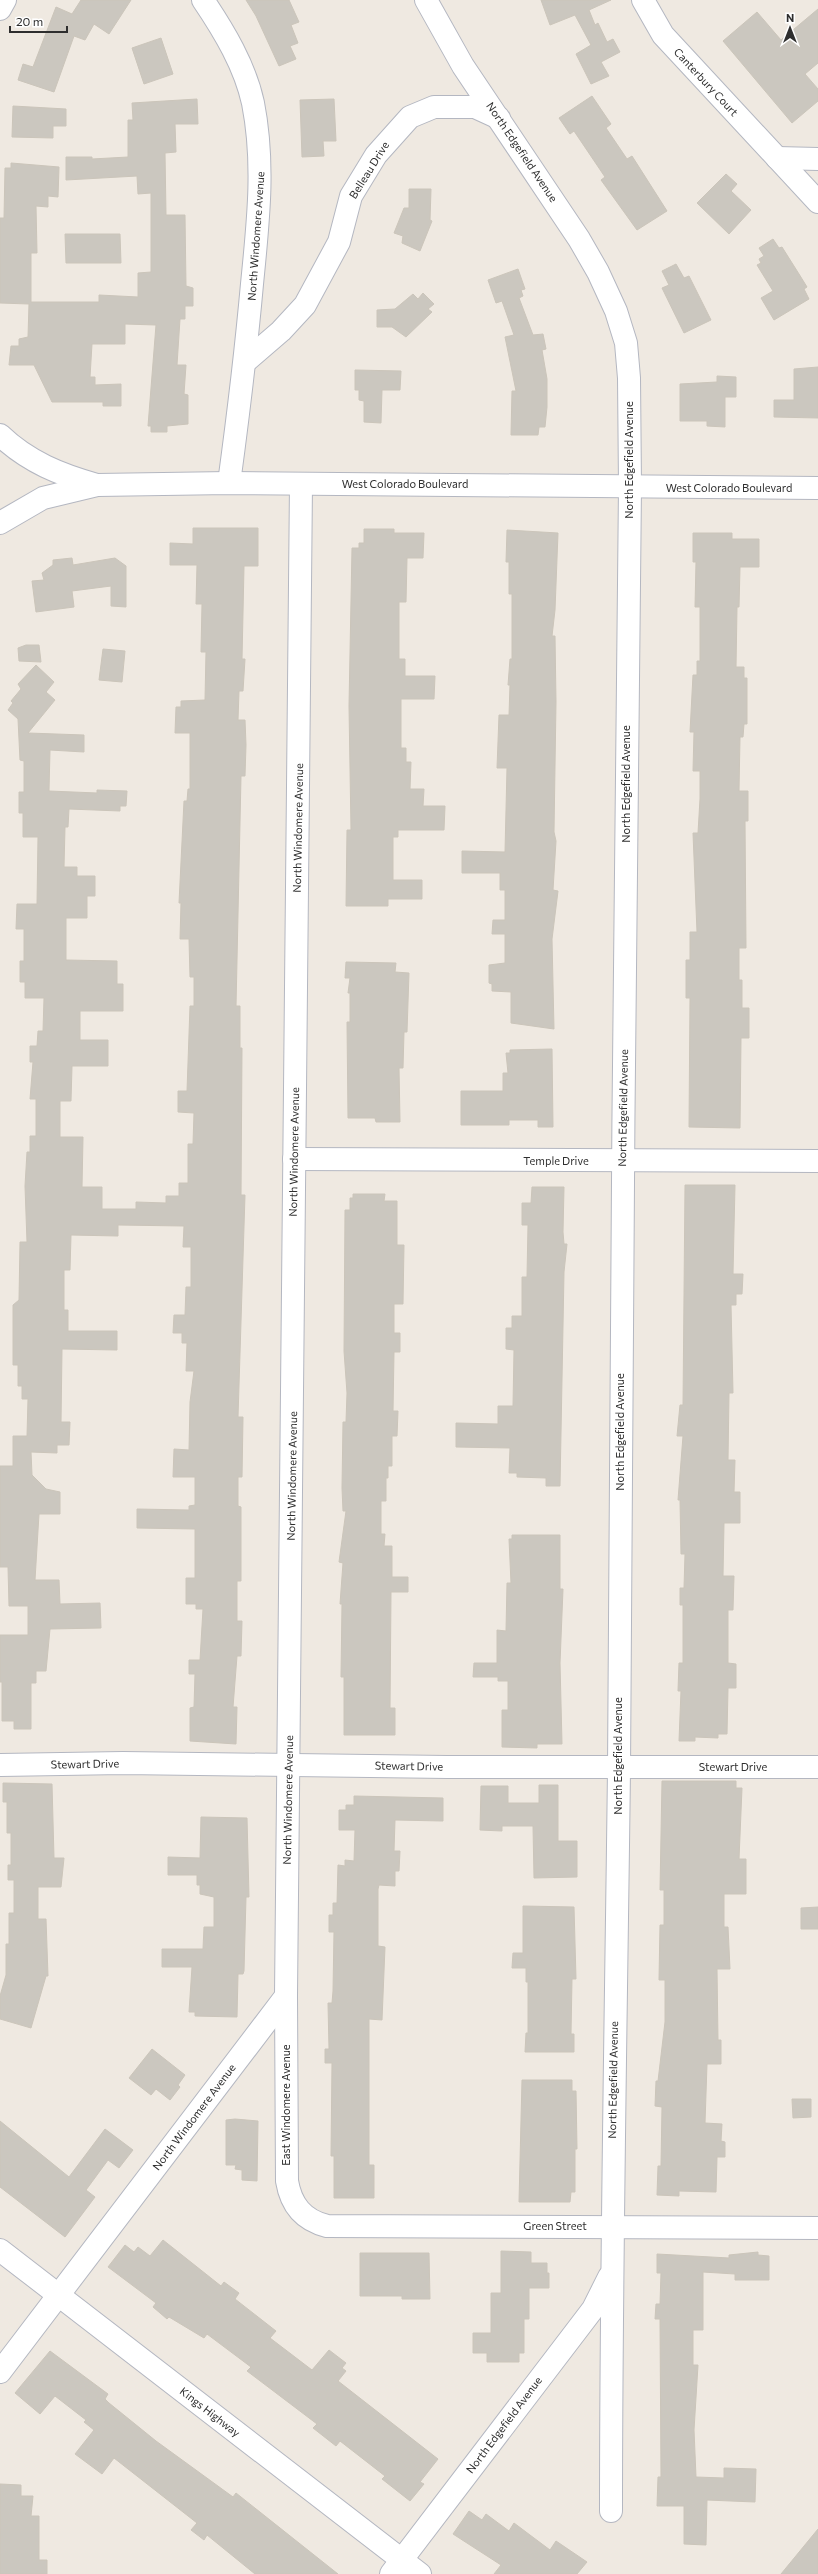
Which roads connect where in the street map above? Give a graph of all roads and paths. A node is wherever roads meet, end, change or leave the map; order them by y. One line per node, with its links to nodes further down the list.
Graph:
1 (5, 0): 5 (street)
2 (203, 0): 10 (street, North Windomere Avenue)
3 (426, 0): 6 (street, North Edgefield Avenue)
4 (643, 0): 7 (street, Canterbury Court)
5 (0, 9)
6 (499, 118): 10 (street, Belleau Drive); 15 (street, North Edgefield Avenue)
7 (777, 158): 8 (street); 9 (street, Canterbury Court)
8 (818, 159)
9 (818, 202)
10 (245, 362): 12 (street, North Windomere Avenue)
11 (0, 435): 14 (street)
12 (229, 483): 13 (street, West Colorado Boulevard); 14 (street, West Colorado Boulevard)
13 (301, 484): 15 (street, West Colorado Boulevard); 18 (street, North Windomere Avenue)
14 (97, 485): 17 (street, West Colorado Boulevard)
15 (630, 487): 16 (street, West Colorado Boulevard); 19 (street, North Edgefield Avenue)
16 (818, 488)
17 (0, 523)
18 (294, 1159): 19 (street, Temple Drive); 21 (street, North Windomere Avenue)
19 (622, 1161): 20 (street, Temple Drive); 23 (street, North Edgefield Avenue)
20 (818, 1161)
21 (289, 1764): 22 (street, Stewart Drive); 23 (street, Stewart Drive); 25 (street, North Windomere Avenue)
22 (0, 1765)
23 (619, 1767): 24 (street, Stewart Drive); 27 (street, North Edgefield Avenue)
24 (818, 1767)
25 (286, 1996): 26 (street, East Windomere Avenue); 31 (street, North Windomere Avenue)
26 (298, 2210): 27 (street, Green Street)
27 (612, 2226): 28 (street, Green Street); 30 (street, North Edgefield Avenue)
28 (818, 2228)
29 (0, 2250): 31 (street, Kings Highway)
30 (612, 2273): 33 (street, North Edgefield Avenue); 34 (street, North Edgefield Avenue)
31 (58, 2296): 32 (street, North Windomere Avenue); 34 (street, Kings Highway)
32 (0, 2372)
33 (612, 2511)
34 (396, 2567): 35 (street, Kings Highway)
35 (420, 2574)

